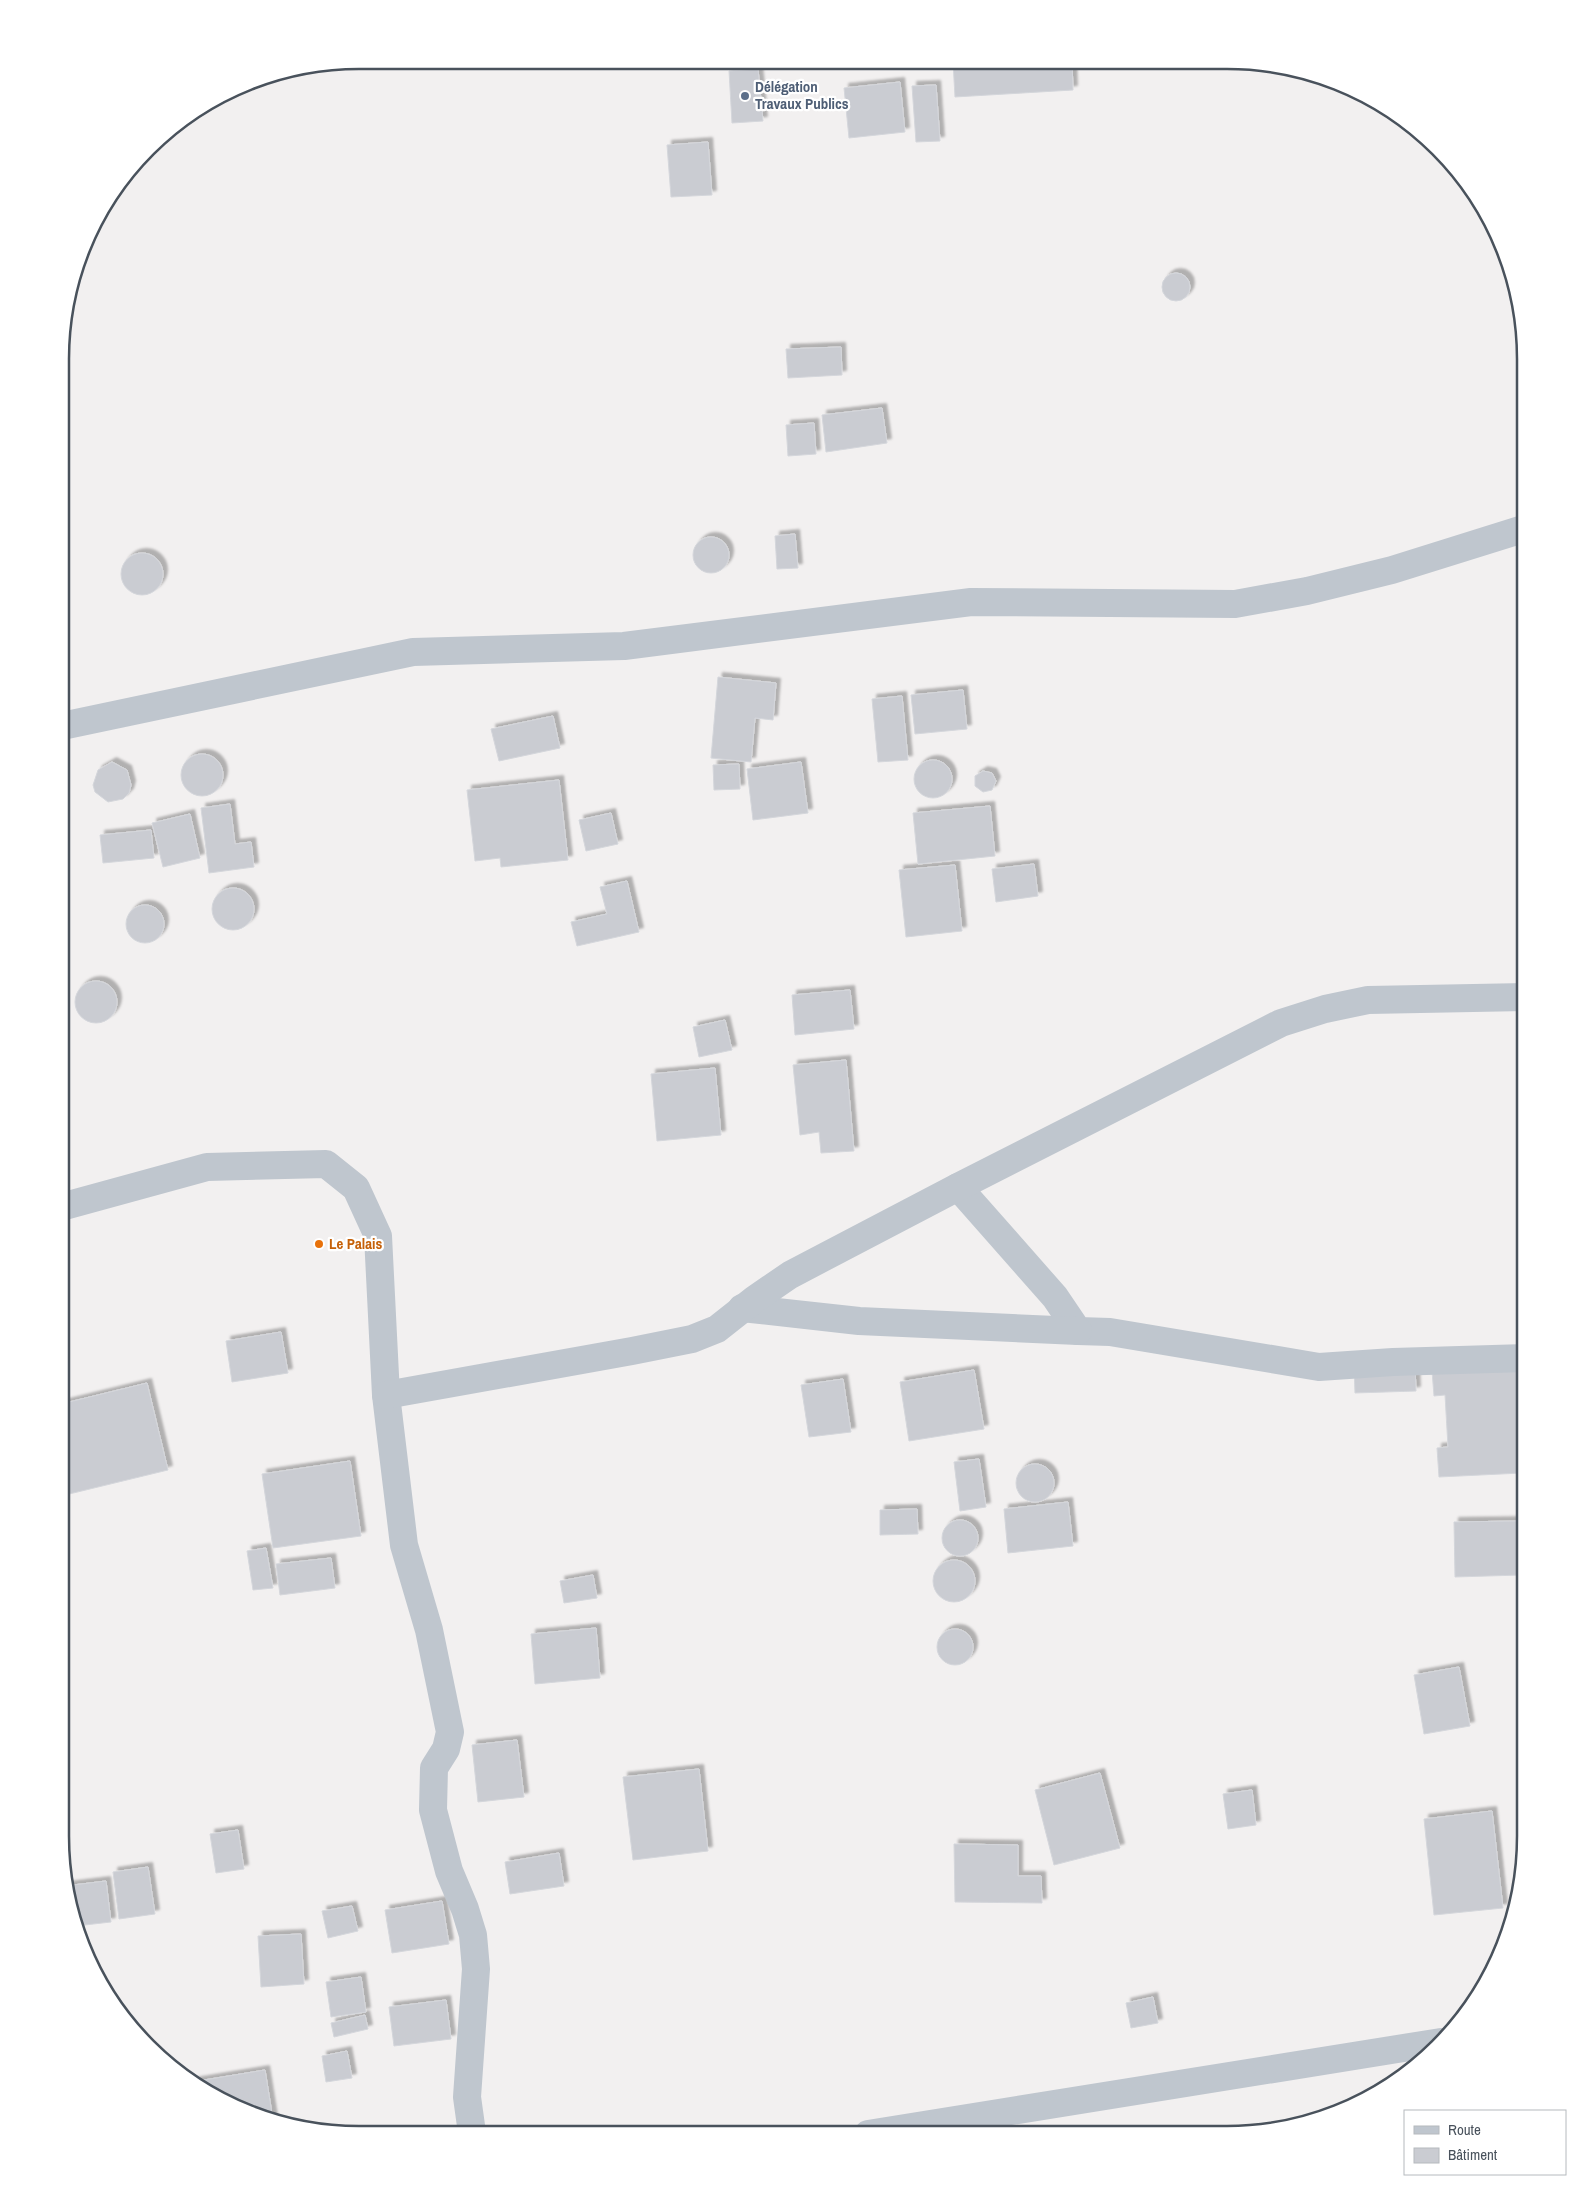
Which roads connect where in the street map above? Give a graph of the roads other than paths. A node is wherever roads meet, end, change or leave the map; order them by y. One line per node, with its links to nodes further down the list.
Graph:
1 (1517, 531): 2 (street)
2 (69, 725)
3 (1517, 997): 4 (street)
4 (958, 1186): 6 (street); 7 (street)
5 (69, 1205): 9 (street)
6 (742, 1308): 7 (street); 9 (street)
7 (1078, 1331): 8 (street)
8 (1517, 1358)
9 (386, 1395): 11 (street)
10 (1429, 2044): 12 (street)
11 (471, 2126)
12 (918, 2126)

